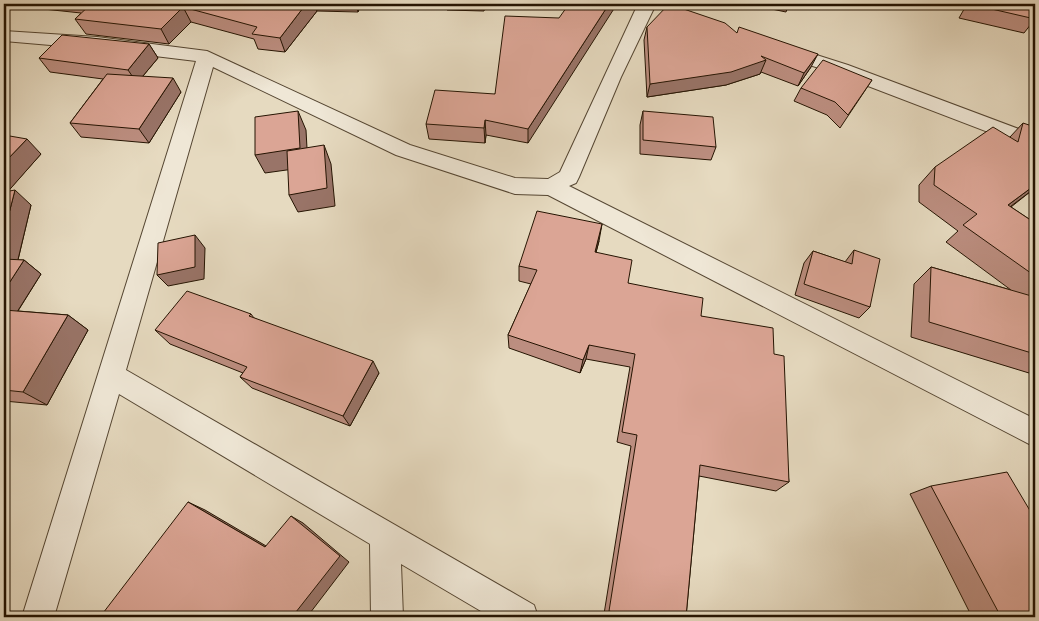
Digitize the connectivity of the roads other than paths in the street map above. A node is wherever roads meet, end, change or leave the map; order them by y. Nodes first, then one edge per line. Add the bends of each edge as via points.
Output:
1 (647, 4) edge
2 (666, 10) edge
3 (4, 36) edge
4 (767, 44) edge
5 (207, 57) junction
6 (1035, 143) edge
7 (551, 186) junction
8 (112, 376) junction
9 (1035, 433) edge
10 (385, 536) junction
11 (38, 617) edge
12 (387, 617) edge
13 (522, 617) edge

1 - 2 street
1 - 7 street via 568,177
3 - 5 street via 98,43
4 - 6 street
5 - 7 street via 403,150 515,186
5 - 8 street
7 - 9 street
8 - 10 street
8 - 11 street
10 - 12 street
10 - 13 street

